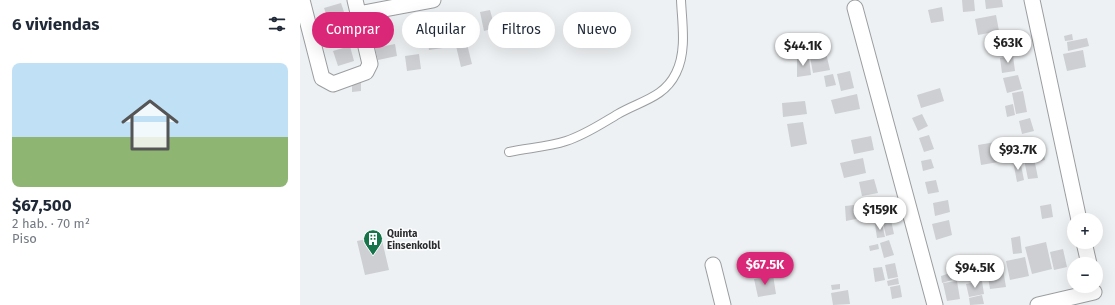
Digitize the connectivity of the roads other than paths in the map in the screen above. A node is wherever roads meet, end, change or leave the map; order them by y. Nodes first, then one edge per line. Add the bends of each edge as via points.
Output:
1 (302, 0) edge
2 (433, 0) edge
3 (681, 0) edge
4 (1032, 0) edge
5 (356, 7) edge
6 (856, 8) dead end
7 (509, 152) dead end
8 (1078, 213) edge
9 (713, 265) dead end
10 (1095, 294) edge
11 (723, 305) edge
12 (935, 305) edge
13 (1038, 305) edge

1 - 5 street via 322,78 333,84 369,69
2 - 5 street
3 - 7 lane via 683,44 680,63 672,80 660,93 566,142
4 - 8 street
6 - 12 street
9 - 11 street
10 - 13 street

